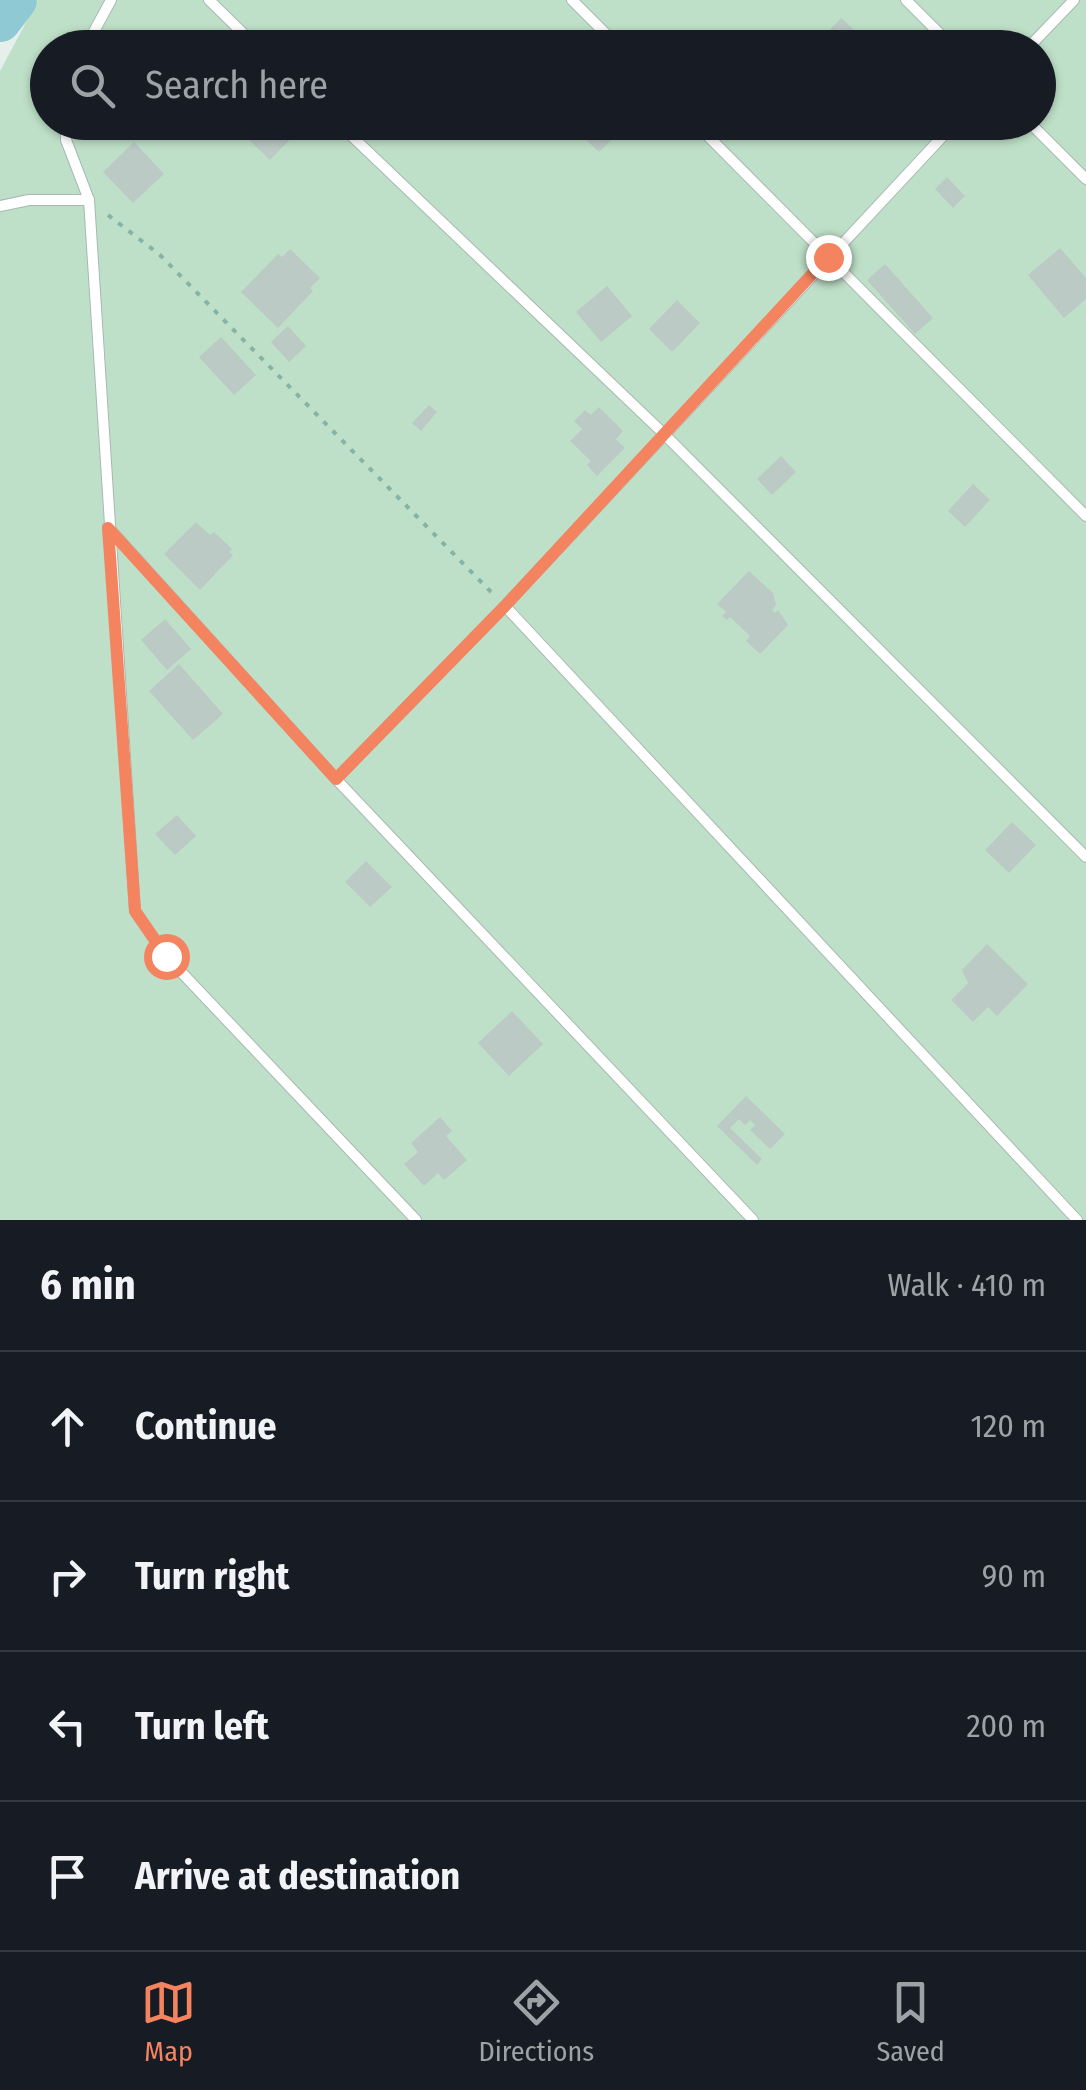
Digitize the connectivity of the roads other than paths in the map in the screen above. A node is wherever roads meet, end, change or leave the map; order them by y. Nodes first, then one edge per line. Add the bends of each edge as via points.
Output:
1 (111, 0) edge
2 (208, 0) edge
3 (572, 0) edge
4 (906, 0) edge
5 (1074, 0) edge
6 (95, 30) edge
7 (239, 30) edge
8 (602, 30) edge
9 (936, 30) edge
10 (1045, 30) edge
11 (66, 140) edge
12 (356, 140) edge
13 (712, 140) edge
14 (939, 140) edge
15 (1047, 140) edge
16 (1086, 179) edge
17 (89, 200) junction
18 (0, 206) edge
19 (828, 257) junction
20 (663, 433) junction
21 (1086, 516) edge
22 (108, 528) junction
23 (505, 606) junction
24 (336, 779) junction
25 (1086, 857) edge
26 (416, 1220) edge
27 (752, 1220) edge
28 (1077, 1220) edge

1 - 6 lane
2 - 7 lane
3 - 8 lane
4 - 9 lane
5 - 10 lane
11 - 17 lane
12 - 20 lane
13 - 19 lane
14 - 19 lane
15 - 16 lane
17 - 18 lane
17 - 22 lane
19 - 20 lane
19 - 21 lane
20 - 23 lane
20 - 25 lane
22 - 24 lane
22 - 26 lane via 135,911 166,956
23 - 24 lane
23 - 28 lane
24 - 27 lane

